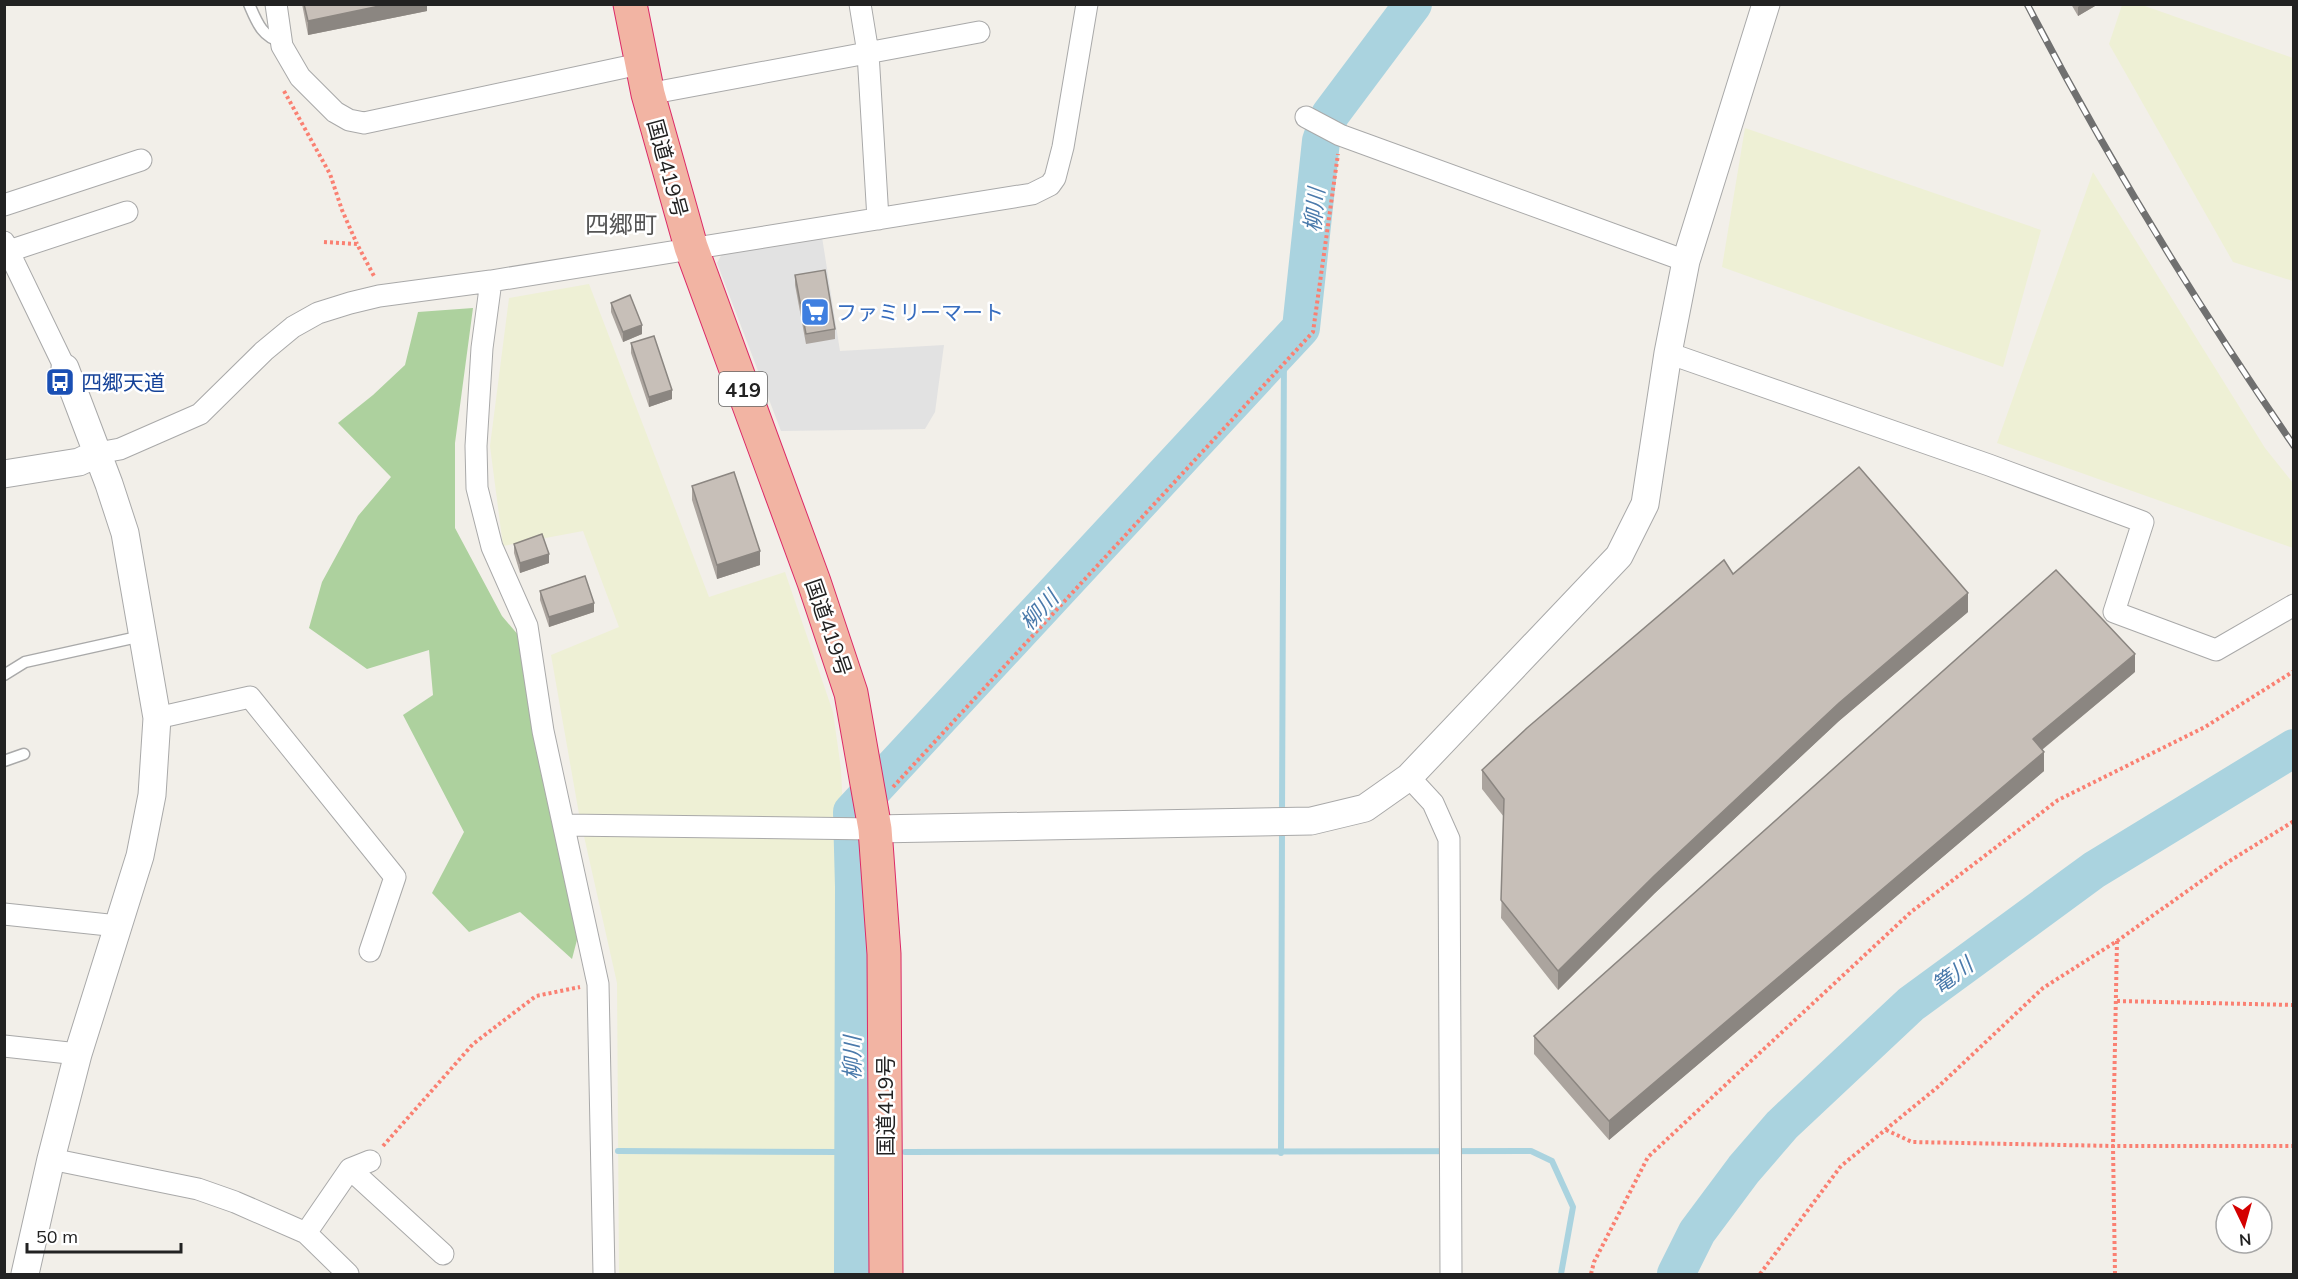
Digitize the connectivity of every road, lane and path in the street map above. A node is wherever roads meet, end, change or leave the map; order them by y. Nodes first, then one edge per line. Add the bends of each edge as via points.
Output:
1 (249, 4) edge
2 (276, 4) edge
3 (860, 4) edge
4 (1087, 4) edge
5 (1766, 4) edge
6 (632, 5) edge
7 (979, 32) dead end
8 (281, 41) junction
9 (868, 53) junction
10 (646, 78) junction
11 (281, 81) dead end
12 (1306, 117) dead end
13 (1339, 135) junction
14 (141, 160) dead end
15 (4, 205) edge
16 (127, 212) dead end
17 (878, 219) junction
18 (324, 242) dead end
19 (357, 244) junction
20 (7, 246) edge
21 (691, 247) junction
22 (1686, 261) junction
23 (491, 280) junction
24 (381, 296) junction
25 (1668, 353) junction
26 (65, 368) joint
27 (98, 453) junction
28 (4, 474) edge
29 (2294, 604) edge
30 (143, 636) junction
31 (2294, 671) edge
32 (4, 675) edge
33 (157, 718) junction
34 (24, 754) dead end
35 (4, 761) edge
36 (1409, 777) junction
37 (873, 819) junction
38 (2294, 821) edge
39 (564, 825) junction
40 (4, 914) edge
41 (118, 926) junction
42 (2117, 941) junction
43 (370, 951) dead end
44 (598, 984) junction
45 (2116, 1001) junction
46 (2294, 1005) edge
47 (4, 1046) edge
48 (78, 1054) junction
49 (1886, 1129) junction
50 (2113, 1146) junction
51 (2294, 1146) edge
52 (51, 1159) junction
53 (370, 1161) joint
54 (351, 1169) junction
55 (306, 1233) junction
56 (442, 1254) dead end
57 (25, 1275) edge
58 (348, 1275) edge
59 (604, 1275) edge
60 (886, 1275) edge
61 (1451, 1275) edge
62 (1591, 1275) edge
63 (1760, 1275) edge
64 (2115, 1275) edge

1 - 8 lane via 261,30
2 - 8 street
3 - 9 street
4 - 17 street via 1063,147 1050,185 1032,194
5 - 22 street
6 - 10 highway, 国道419号 / 419
7 - 9 street
8 - 10 street via 300,77 335,112 364,123
9 - 10 street
9 - 17 street
10 - 21 highway, 国道419号 / 419
11 - 19 path via 286,99 330,174
12 - 13 street
13 - 22 street
13 - 37 path via 1313,332
14 - 15 street
16 - 20 street
17 - 21 street
18 - 19 path
19 - 24 path via 378,282
20 - 26 street
21 - 23 street
21 - 37 highway, 国道419号 / 419 via 851,693
22 - 25 street
23 - 24 street
23 - 39 street via 482,348 477,488 492,548 527,626 543,731
24 - 27 street via 318,313 264,351 200,414 120,449
25 - 29 street via 2143,522 2114,612 2216,650
25 - 36 street via 1645,504 1619,556
26 - 27 street
27 - 28 street via 80,462
27 - 30 street via 125,533
30 - 32 lane via 25,662
30 - 33 street
31 - 62 path via 2205,727 2058,800 1911,912 1648,1157
33 - 41 street via 152,795 140,856
33 - 43 street via 250,698 394,877
34 - 35 lane
36 - 37 street via 1365,808 1311,821
36 - 61 street via 1433,803 1449,839
37 - 39 street via 839,830
37 - 60 highway, 国道419号 / 419 via 884,954
38 - 42 path via 2228,862
39 - 44 street
40 - 41 street
41 - 48 street
42 - 45 path
42 - 49 path via 2043,988 1939,1086
44 - 53 path via 536,996 472,1044
44 - 59 street
45 - 46 path
45 - 50 path
47 - 48 street
48 - 52 street
49 - 50 path via 1912,1143
49 - 63 path via 1841,1166
50 - 51 path
50 - 64 path
52 - 55 street via 198,1189
52 - 57 street
53 - 54 street
54 - 55 street
54 - 56 street
55 - 58 street

